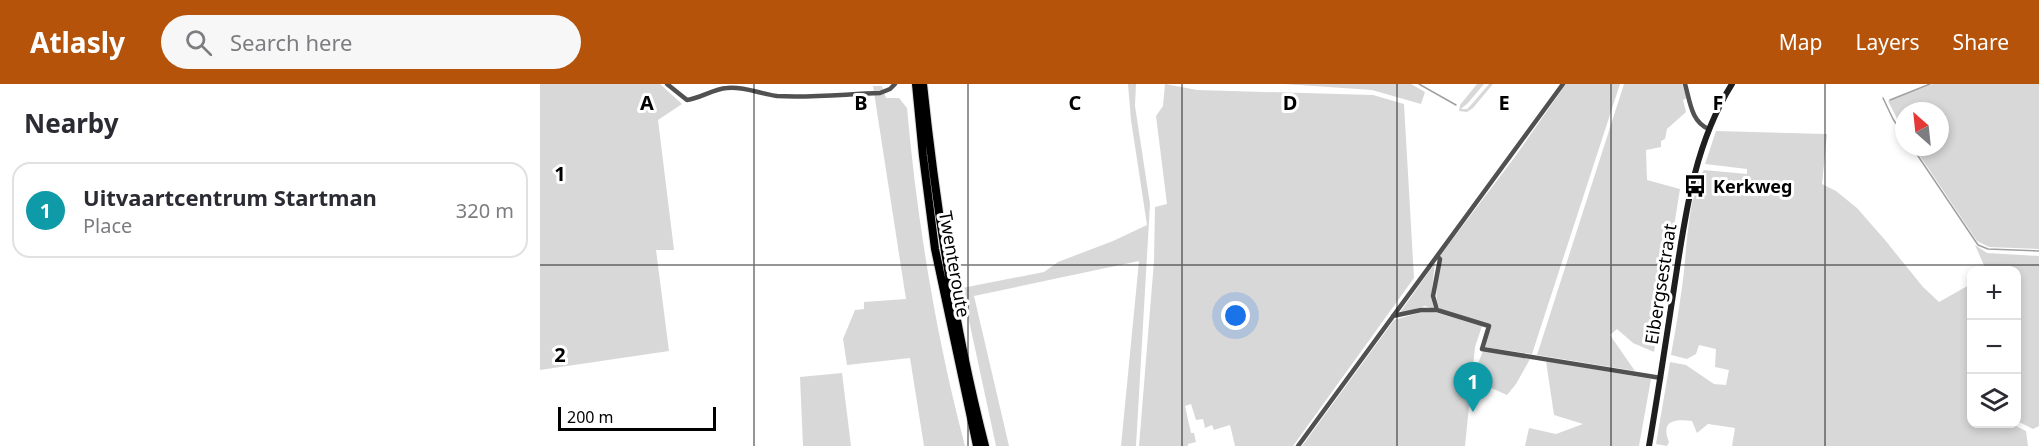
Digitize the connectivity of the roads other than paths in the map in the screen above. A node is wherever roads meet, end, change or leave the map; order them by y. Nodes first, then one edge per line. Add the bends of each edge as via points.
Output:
1 (667, 84) edge
2 (895, 84) edge
3 (916, 84) edge
4 (923, 84) edge
5 (1563, 84) edge
6 (1684, 84) edge
7 (1732, 84) edge
8 (1709, 129) junction
9 (1437, 256) junction
10 (1437, 310) junction
11 (1393, 316) junction
12 (1660, 378) junction
13 (977, 446) edge
14 (985, 446) edge
15 (1298, 446) edge
16 (1649, 446) edge

1 - 2 street via 687,100 729,87 798,96 879,93
3 - 13 highway, Twenteroute via 935,249
4 - 14 highway, Twenteroute via 943,247
5 - 9 street
6 - 8 street via 1694,117
7 - 8 main road, Eibergsestraat
8 - 12 main road, Eibergsestraat via 1696,165 1685,218
9 - 10 street via 1440,259 1433,296
9 - 11 street
10 - 11 street
10 - 12 street via 1490,326 1482,348
11 - 15 street
12 - 16 main road, Eibergsestraat

